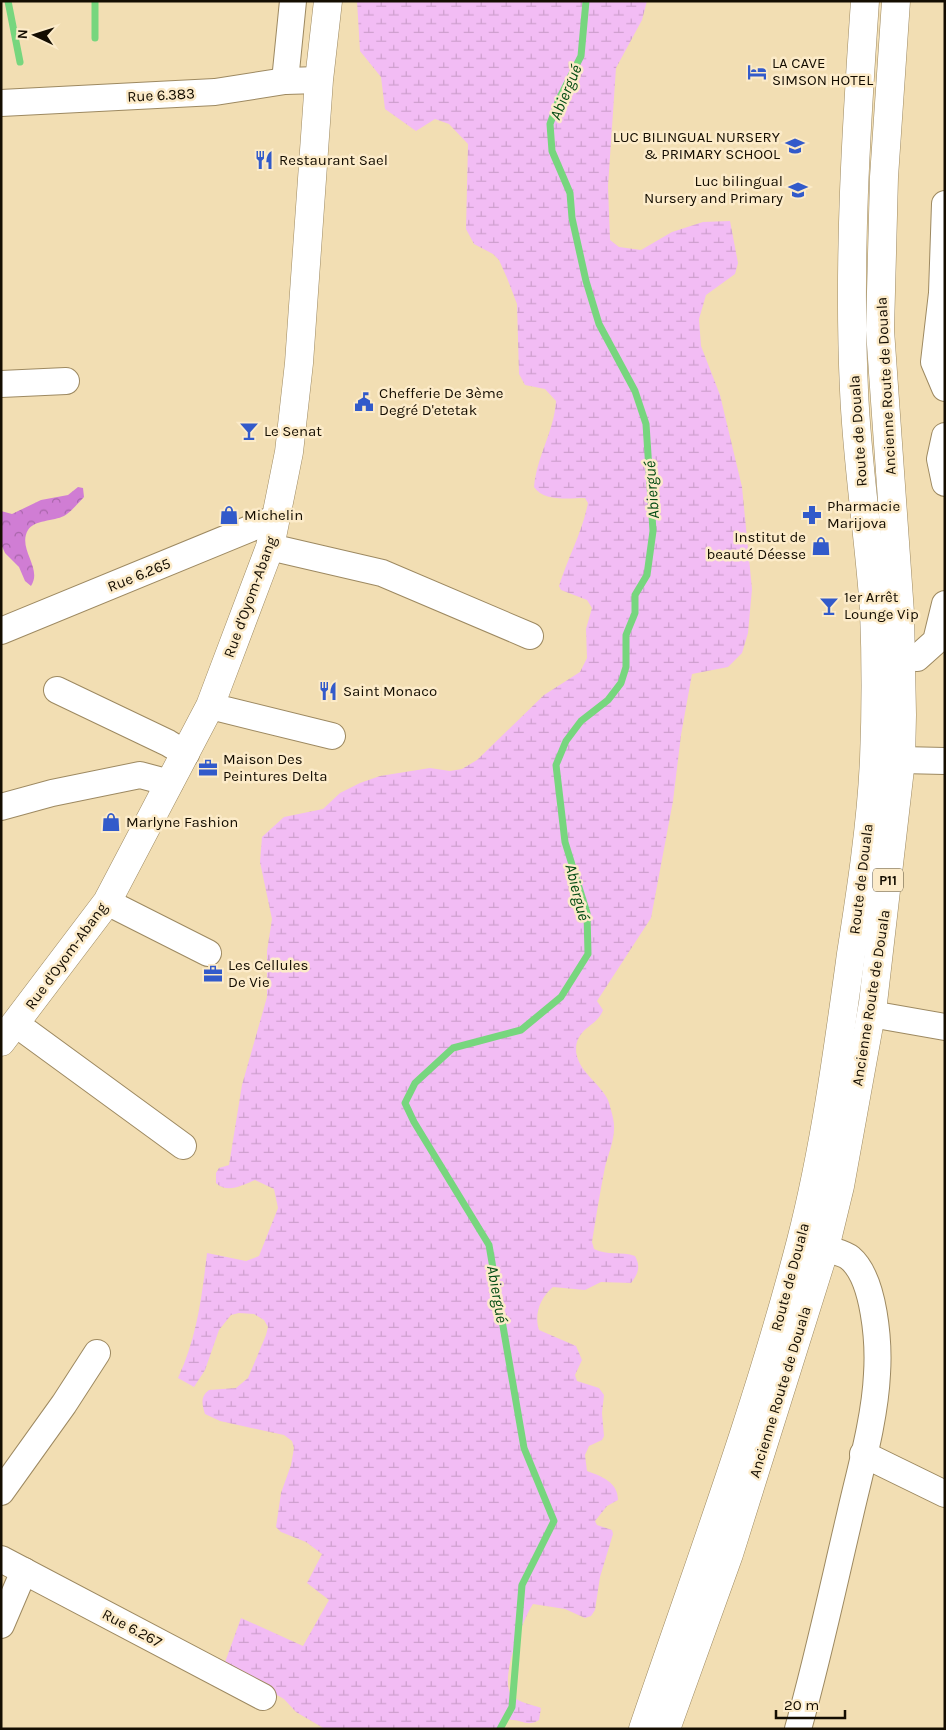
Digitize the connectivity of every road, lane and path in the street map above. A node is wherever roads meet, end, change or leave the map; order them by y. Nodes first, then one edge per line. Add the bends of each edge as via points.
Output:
1 (293, 1) edge
2 (328, 1) edge
3 (865, 1) edge
4 (896, 1) edge
5 (319, 80) junction
6 (285, 81) junction
7 (1, 103) edge
8 (945, 204) edge
9 (66, 381) dead end
10 (1, 384) edge
11 (945, 388) edge
12 (945, 436) edge
13 (945, 483) edge
14 (276, 518) junction
15 (270, 547) junction
16 (945, 604) edge
17 (1, 631) edge
18 (530, 636) dead end
19 (901, 657) junction
20 (57, 690) dead end
21 (210, 706) junction
22 (332, 736) dead end
23 (186, 754) junction
24 (901, 760) junction
25 (945, 761) edge
26 (170, 783) junction
27 (1, 807) edge
28 (107, 902) junction
29 (208, 953) dead end
30 (871, 1014) junction
31 (945, 1027) edge
32 (9, 1033) edge
33 (184, 1146) dead end
34 (827, 1183) junction
35 (825, 1248) junction
36 (97, 1353) dead end
37 (864, 1454) junction
38 (1, 1492) edge
39 (945, 1494) edge
40 (1, 1559) edge
41 (24, 1571) junction
42 (1, 1625) edge
43 (263, 1697) dead end
44 (643, 1729) edge
45 (666, 1729) edge
46 (798, 1729) edge

1 - 6 street
2 - 5 main road, Rue d'Oyom-Abang
3 - 34 main road, Route de Douala / P11 via 854,174 852,330 858,450 874,612 874,758
4 - 19 main road, Ancienne Route de Douala / P11 via 884,177 880,330
5 - 6 street, Rue 6.383
5 - 14 main road, Rue d'Oyom-Abang via 300,363 290,452
6 - 7 street, Rue 6.383 via 215,92
8 - 11 street via 942,293 934,362
9 - 10 street
12 - 13 street via 940,459
14 - 15 main road, Rue d'Oyom-Abang
14 - 17 street, Rue 6.265
15 - 18 street via 382,573
15 - 21 main road, Rue d'Oyom-Abang
16 - 19 street via 936,641 917,658
19 - 24 main road, Ancienne Route de Douala / P11
20 - 23 street
21 - 22 street
21 - 23 main road, Rue d'Oyom-Abang
23 - 26 main road, Rue d'Oyom-Abang
24 - 25 street
24 - 30 main road, Ancienne Route de Douala / P11
26 - 27 street via 140,775
26 - 28 main road, Rue d'Oyom-Abang
28 - 29 street
28 - 32 main road, Rue d'Oyom-Abang
30 - 31 street
30 - 34 main road, Ancienne Route de Douala / P11
32 - 33 street
34 - 35 main road, Ancienne Route de Douala / P11
34 - 44 main road, Route de Douala / P11 via 799,1247 749,1418
35 - 37 street via 850,1258 862,1275 877,1335 877,1375
35 - 45 main road, Ancienne Route de Douala / P11 via 729,1554
36 - 38 street
37 - 39 street
37 - 46 street
40 - 41 street, Rue 6.267
41 - 42 street
41 - 43 street, Rue 6.267

